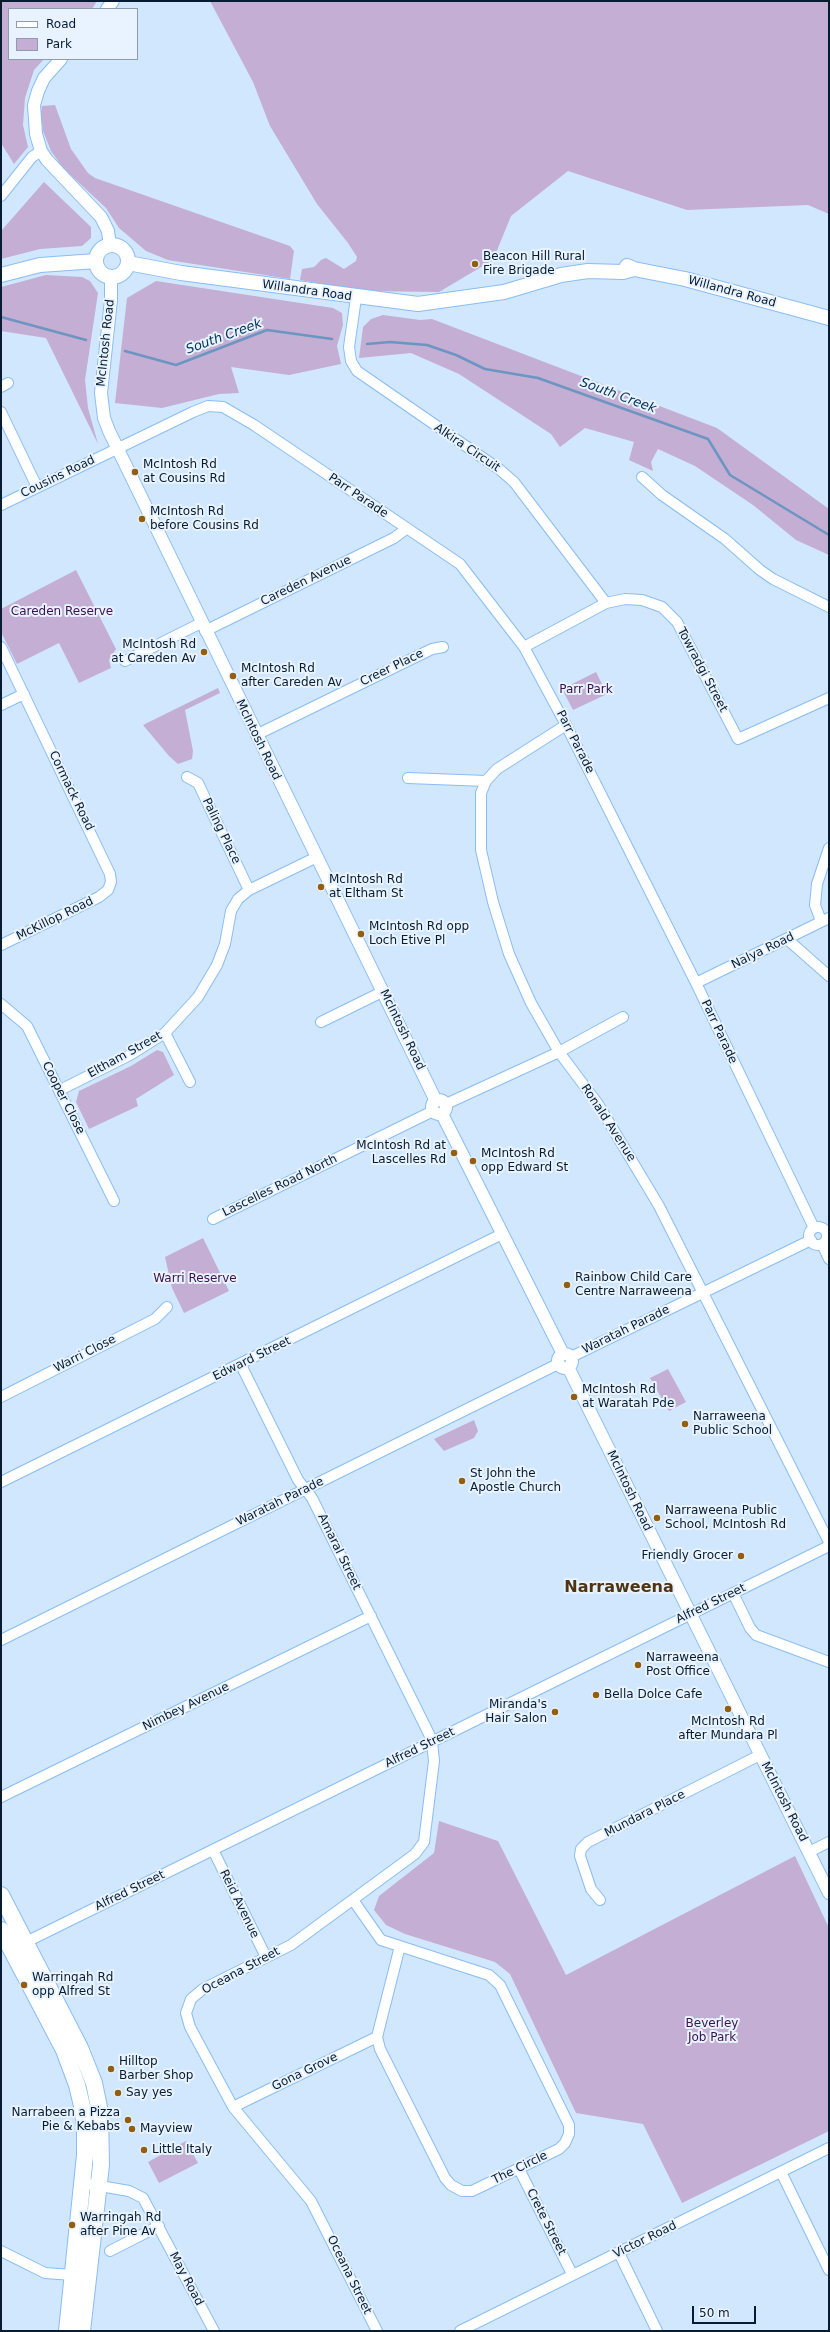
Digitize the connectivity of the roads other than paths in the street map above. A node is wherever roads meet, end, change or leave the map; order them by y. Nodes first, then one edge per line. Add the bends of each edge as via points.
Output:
1 (60, 60) edge
2 (41, 151) junction
3 (1, 196) edge
4 (110, 246) junction
5 (96, 262) junction
6 (128, 262) junction
7 (1, 275) edge
8 (111, 277) junction
9 (356, 298) junction
10 (829, 318) edge
11 (1, 412) edge
12 (116, 448) junction
13 (642, 477) dead end
14 (37, 487) junction
15 (1, 505) edge
16 (406, 529) junction
17 (606, 603) junction
18 (829, 607) edge
19 (203, 627) junction
20 (524, 646) junction
21 (1, 647) edge
22 (443, 647) dead end
23 (125, 661) dead end
24 (24, 694) junction
25 (829, 698) edge
26 (1, 705) edge
27 (566, 725) junction
28 (256, 735) junction
29 (187, 777) dead end
30 (408, 778) dead end
31 (486, 781) junction
32 (829, 848) edge
33 (317, 856) junction
34 (108, 890) joint
35 (249, 890) junction
36 (825, 919) edge
37 (787, 939) junction
38 (1, 945) edge
39 (829, 976) edge
40 (696, 983) junction
41 (384, 992) junction
42 (1, 1004) edge
43 (623, 1017) dead end
44 (321, 1022) dead end
45 (165, 1033) junction
46 (559, 1052) junction
47 (190, 1082) dead end
48 (60, 1090) junction
49 (439, 1107) junction
50 (114, 1201) dead end
51 (213, 1219) dead end
52 (814, 1228) junction
53 (827, 1231) edge
54 (502, 1234) junction
55 (810, 1240) junction
56 (822, 1244) junction
57 (829, 1259) edge
58 (704, 1292) junction
59 (167, 1307) dead end
60 (565, 1360) junction
61 (241, 1365) junction
62 (1, 1397) edge
63 (1, 1482) edge
64 (306, 1490) junction
65 (829, 1542) edge
66 (829, 1546) edge
67 (733, 1593) junction
68 (690, 1614) junction
69 (371, 1616) junction
70 (1, 1640) edge
71 (829, 1662) edge
72 (432, 1742) junction
73 (760, 1755) junction
74 (1, 1798) edge
75 (829, 1842) edge
76 (213, 1850) junction
77 (809, 1852) junction
78 (829, 1893) edge
79 (1, 1895) edge
80 (353, 1900) junction
81 (600, 1900) dead end
82 (1, 1930) edge
83 (19, 1946) junction
84 (400, 1946) junction
85 (266, 1958) junction
86 (376, 2037) junction
87 (233, 2107) junction
88 (829, 2148) edge
89 (519, 2169) junction
90 (780, 2172) junction
91 (83, 2183) junction
92 (99, 2185) junction
93 (159, 2226) junction
94 (1, 2251) edge
95 (110, 2251) dead end
96 (619, 2253) junction
97 (829, 2270) edge
98 (572, 2274) junction
99 (81, 2276) junction
100 (67, 2331) edge
101 (82, 2331) edge
102 (214, 2331) edge
103 (376, 2331) edge
104 (460, 2331) edge
105 (657, 2331) edge

1 - 2 street via 44,78 34,105 34,120
2 - 3 street via 32,157
2 - 4 street via 101,217 108,231
4 - 5 main road via 100,251
4 - 6 main road via 123,250
5 - 7 main road via 40,265
5 - 8 main road via 100,272
6 - 8 main road via 121,274
6 - 9 main road, Willandra Road via 181,273
8 - 12 street, McIntosh Road via 111,300 100,393 104,418
9 - 10 main road, Willandra Road via 418,304 448,302 487,294 532,274 562,266 622,263 634,269
9 - 17 street, Alkira Circuit via 349,347 351,362 357,371 500,469 514,482
11 - 14 street
12 - 14 street, Cousins Road
12 - 16 street, Parr Parade via 208,406 223,407 254,425
12 - 19 street, McIntosh Road
13 - 18 street via 662,495 724,539 760,570
14 - 15 street, Cousins Road
16 - 19 street, Careden Avenue via 394,538
16 - 20 street, Parr Parade via 460,564
17 - 20 street, Towradgi Street
17 - 25 street, Towradgi Street via 625,599 642,600 662,606 677,622 738,739
19 - 23 street, Careden Avenue
19 - 28 street, McIntosh Road
20 - 27 street, Parr Parade
21 - 24 street, Cormack Road
22 - 28 street, Creer Place via 432,649
24 - 26 street
24 - 34 street, Cormack Road via 110,874
27 - 31 street via 497,769
27 - 40 street, Parr Parade
28 - 33 street, McIntosh Road
29 - 35 street, Paling Place via 198,783
30 - 31 street
31 - 46 street, Ronald Avenue via 481,793 481,850 493,902 518,975
32 - 36 street via 817,884 815,905
33 - 35 street, Eltham Street
33 - 41 street, McIntosh Road
34 - 38 street, McKillop Road via 99,897
35 - 45 street, Eltham Street via 234,905 221,955 204,987
36 - 37 street, Nalya Road
37 - 39 street
37 - 40 street, Nalya Road
40 - 52 street, Parr Parade
41 - 44 street
41 - 49 street, McIntosh Road
42 - 48 street, Cooper Close via 27,1026
43 - 46 street, Lascelles Road North
45 - 47 street
45 - 48 street, Eltham Street via 130,1055
46 - 49 street, Lascelles Road North
46 - 58 street, Ronald Avenue via 598,1104 626,1150
48 - 50 street, Cooper Close
49 - 51 street, Lascelles Road North
49 - 54 street, McIntosh Road
52 - 53 street
52 - 55 street via 810,1232
53 - 56 street
54 - 60 street, McIntosh Road
54 - 61 street, Edward Street
55 - 56 street via 815,1244
55 - 58 street, Waratah Parade
56 - 57 street
58 - 60 street, Waratah Parade
58 - 65 street, Ronald Avenue
59 - 62 street, Warri Close via 155,1319
60 - 64 street, Waratah Parade
60 - 68 street, McIntosh Road
61 - 63 street, Edward Street
61 - 64 street, Amaral Street via 298,1480
64 - 69 street, Amaral Street
64 - 70 street, Waratah Parade
66 - 67 street, Alfred Street
67 - 68 street, Alfred Street
67 - 71 street via 756,1636
68 - 72 street, Alfred Street
68 - 73 street, McIntosh Road
69 - 72 street, Amaral Street
69 - 74 street, Nimbey Avenue
72 - 76 street, Alfred Street
72 - 80 street, Oceana Street via 434,1761 423,1846
73 - 77 street, McIntosh Road
73 - 81 street, Mundara Place via 588,1842 581,1849 580,1856 591,1890
75 - 77 street
76 - 83 street, Alfred Street
76 - 85 street, Reid Avenue
77 - 78 street, McIntosh Road
79 - 83 highway
80 - 84 street, The Circle via 381,1940
80 - 85 street, Oceana Street via 291,1945
82 - 83 highway
83 - 91 highway via 77,2085 85,2128
83 - 92 highway via 80,2048 94,2083 101,2128
84 - 86 street
84 - 89 street, The Circle via 489,1975 500,1985 570,2125 565,2143 559,2149
85 - 87 street, Oceana Street via 202,1989 191,1999 186,2013 190,2027
86 - 87 street, Gona Grove
86 - 89 street, The Circle via 445,2178 451,2185 462,2191 472,2191
87 - 103 street, Oceana Street via 311,2201
88 - 90 street, Victor Road
89 - 98 street, Crete Street
90 - 96 street, Victor Road
90 - 97 street
91 - 92 street, May Road
91 - 99 highway
92 - 93 street, May Road via 136,2193 143,2198
92 - 99 highway
93 - 95 street
93 - 102 street, May Road
94 - 99 street via 45,2273
96 - 98 street, Victor Road
96 - 105 street
98 - 104 street, Victor Road
99 - 100 highway
99 - 101 highway

